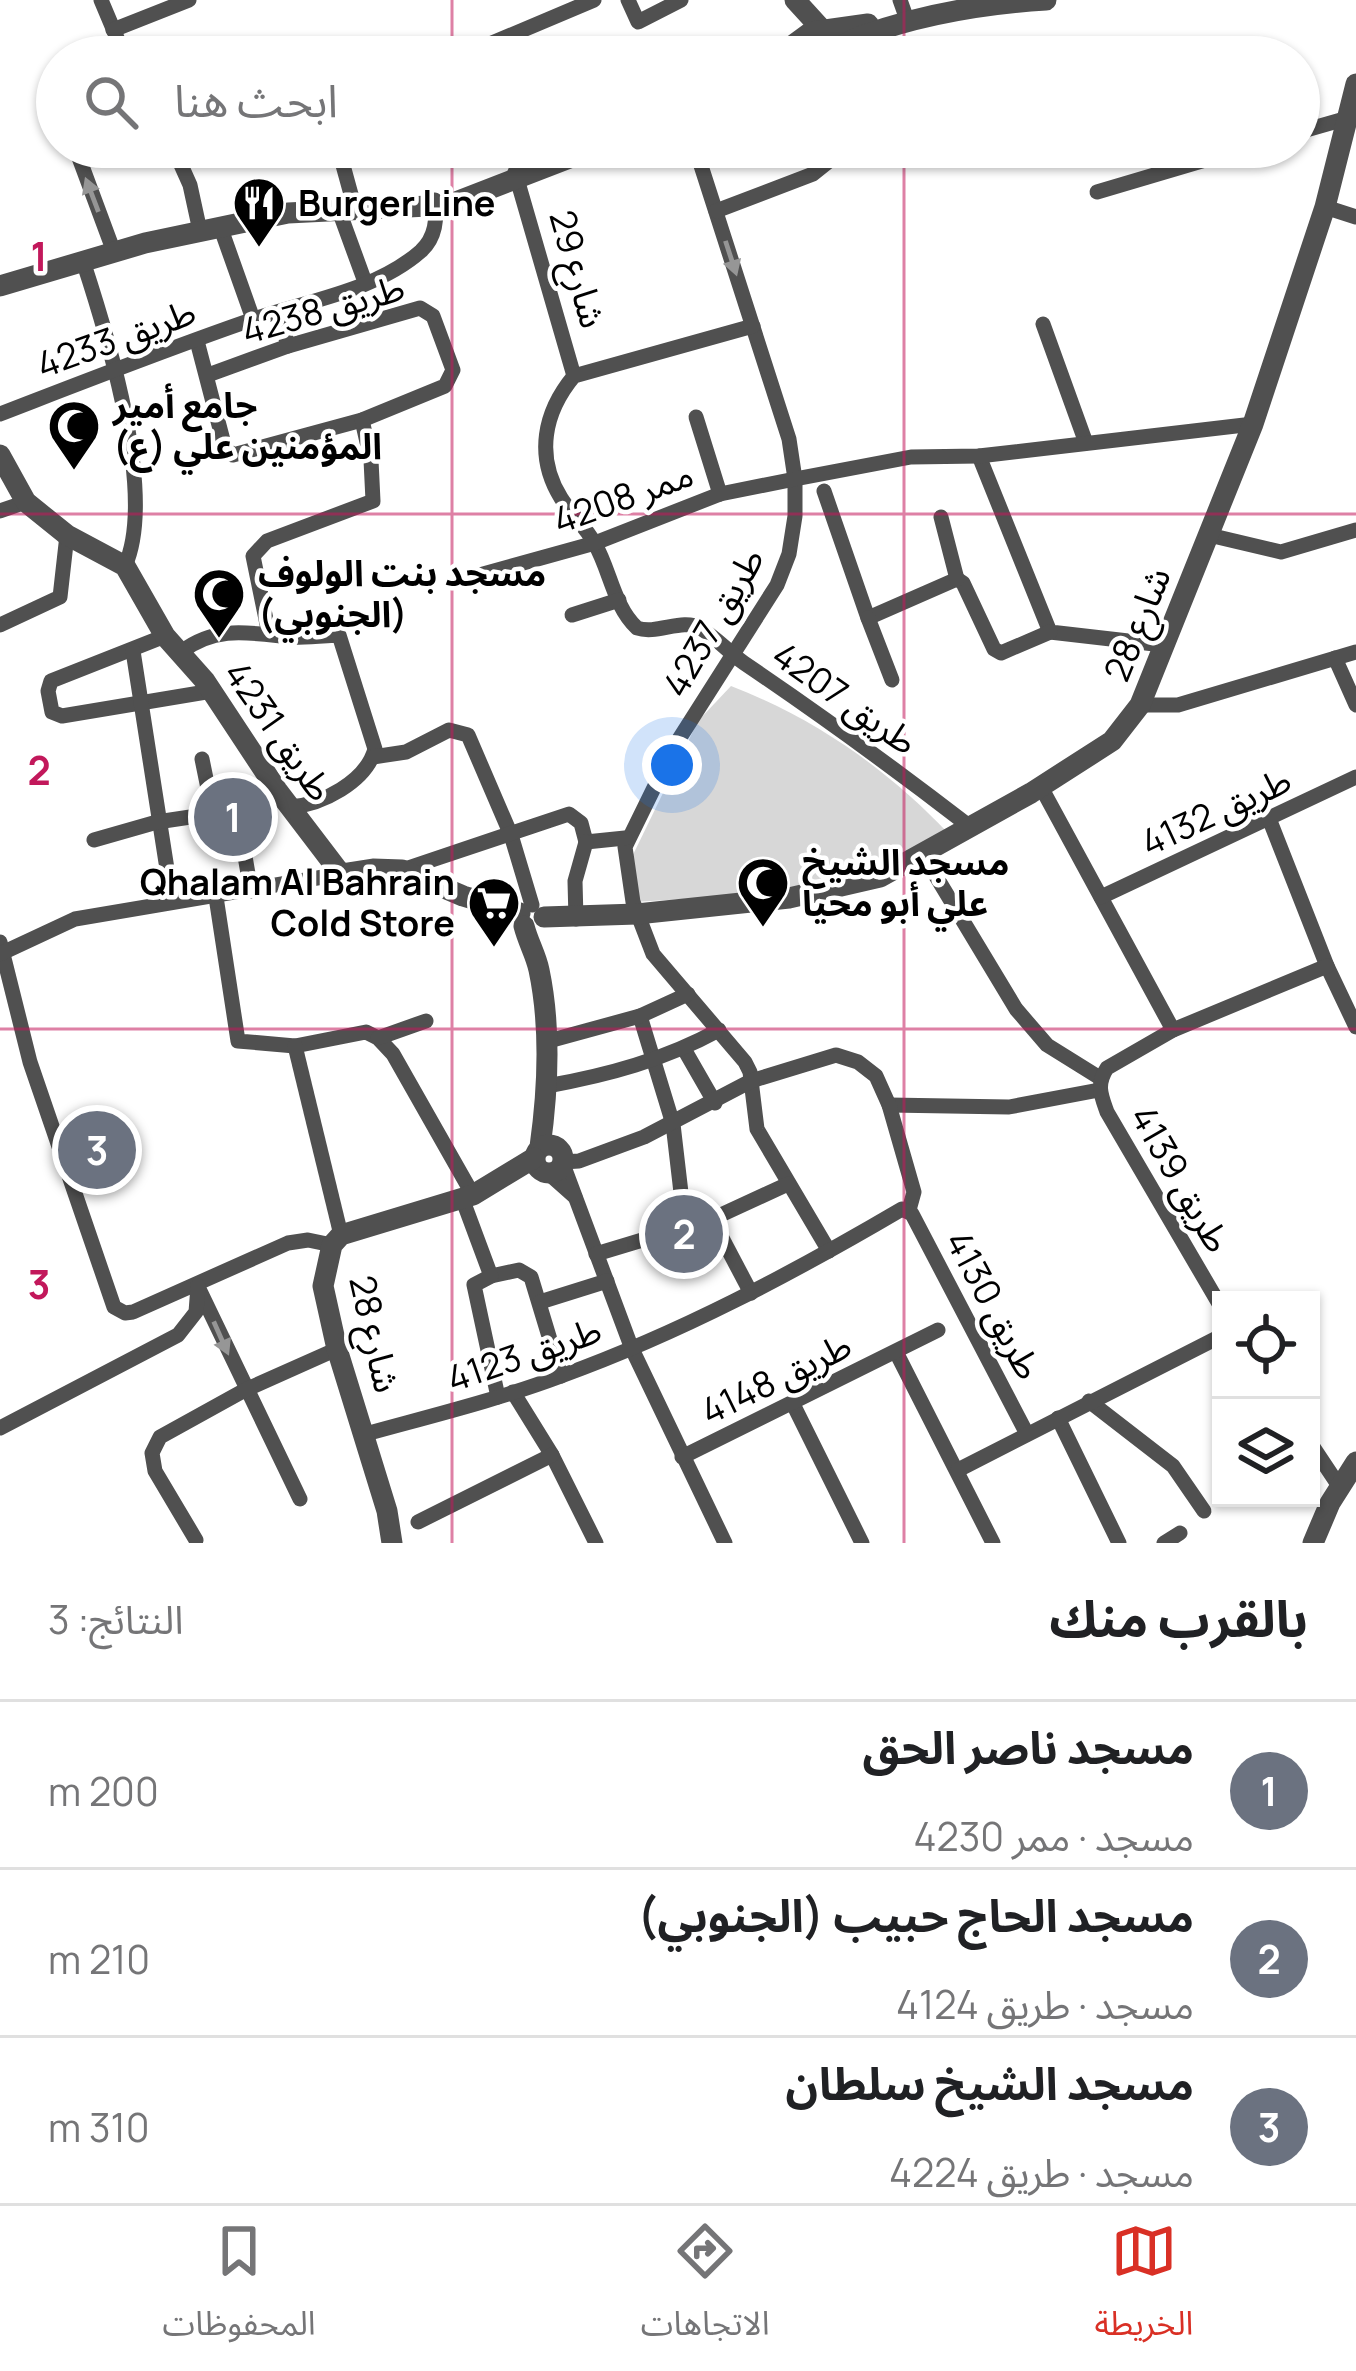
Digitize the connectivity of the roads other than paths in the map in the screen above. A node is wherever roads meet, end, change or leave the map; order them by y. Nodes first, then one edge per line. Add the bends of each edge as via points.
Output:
1 (100, 0) edge
2 (189, 0) edge
3 (594, 0) edge
4 (628, 0) edge
5 (681, 0) edge
6 (968, 0) edge
7 (1046, 0) edge
8 (561, 6) edge
9 (903, 7) edge
10 (824, 29) junction
11 (113, 30) junction
12 (116, 36) edge
13 (510, 36) edge
14 (809, 36) edge
15 (821, 36) edge
16 (861, 36) edge
17 (1356, 84) edge
18 (1355, 94) edge
19 (1348, 118) junction
20 (1320, 126) edge
21 (83, 168) edge
22 (182, 168) edge
23 (341, 168) edge
24 (533, 168) edge
25 (541, 168) edge
26 (702, 168) edge
27 (820, 168) edge
28 (1179, 168) edge
29 (516, 177) junction
30 (1097, 192) dead end
31 (435, 202) junction
32 (345, 203) junction
33 (1324, 207) junction
34 (716, 212) junction
35 (1356, 217) edge
36 (206, 226) junction
37 (112, 248) junction
38 (83, 261) junction
39 (0, 276) edge
40 (365, 282) junction
41 (0, 286) edge
42 (279, 312) junction
43 (253, 319) junction
44 (1043, 324) dead end
45 (753, 326) junction
46 (197, 341) junction
47 (287, 346) junction
48 (117, 370) junction
49 (208, 375) junction
50 (574, 376) junction
51 (0, 414) edge
52 (696, 417) dead end
53 (362, 420) junction
54 (1253, 424) junction
55 (1086, 443) junction
56 (0, 454) edge
57 (979, 456) junction
58 (795, 478) junction
59 (824, 490) dead end
60 (721, 494) junction
61 (26, 502) junction
62 (0, 511) edge
63 (940, 517) dead end
64 (1356, 530) edge
65 (67, 535) junction
66 (1209, 535) junction
67 (595, 543) junction
68 (125, 566) junction
69 (476, 576) dead end
70 (957, 579) junction
71 (619, 600) junction
72 (572, 615) dead end
73 (868, 618) junction
74 (0, 625) edge
75 (1050, 632) junction
76 (269, 634) junction
77 (173, 644) junction
78 (1163, 645) junction
79 (134, 651) junction
80 (1356, 652) edge
81 (731, 655) junction
82 (1335, 658) junction
83 (892, 680) dead end
84 (212, 691) junction
85 (142, 703) junction
86 (1140, 705) junction
87 (1356, 705) edge
88 (373, 757) junction
89 (202, 758) dead end
90 (1356, 778) edge
91 (1041, 787) junction
92 (283, 799) junction
93 (237, 810) junction
94 (213, 814) junction
95 (1270, 821) junction
96 (157, 822) junction
97 (969, 826) junction
98 (511, 835) junction
99 (626, 838) junction
100 (94, 840) dead end
101 (586, 842) junction
102 (922, 853) junction
103 (401, 870) junction
104 (341, 874) junction
105 (251, 891) junction
106 (216, 897) junction
107 (1101, 897) junction
108 (172, 901) junction
109 (638, 914) junction
110 (532, 917) junction
111 (576, 919) junction
112 (1, 950) edge
113 (1327, 966) junction
114 (688, 994) junction
115 (640, 1016) junction
116 (426, 1021) dead end
117 (1356, 1027) edge
118 (719, 1030) junction
119 (1173, 1030) junction
120 (372, 1035) junction
121 (545, 1042) junction
122 (295, 1046) junction
123 (684, 1049) junction
124 (654, 1060) junction
125 (751, 1081) junction
126 (1100, 1084) junction
127 (548, 1095) junction
128 (715, 1103) junction
129 (889, 1105) junction
130 (673, 1124) junction
131 (555, 1159) junction
132 (788, 1184) junction
133 (467, 1197) junction
134 (905, 1209) junction
135 (712, 1219) junction
136 (685, 1227) junction
137 (337, 1240) junction
138 (829, 1252) junction
139 (596, 1254) junction
140 (491, 1276) junction
141 (607, 1281) junction
142 (198, 1286) junction
143 (1212, 1292) edge
144 (751, 1293) junction
145 (539, 1302) junction
146 (938, 1330) dead end
147 (1212, 1340) edge
148 (632, 1348) junction
149 (337, 1349) junction
150 (896, 1352) junction
151 (561, 1376) junction
152 (245, 1390) junction
153 (506, 1395) junction
154 (1089, 1401) junction
155 (793, 1404) junction
156 (1058, 1418) junction
157 (0, 1428) edge
158 (366, 1434) junction
159 (1028, 1434) junction
160 (552, 1455) junction
161 (682, 1456) junction
162 (1320, 1458) edge
163 (1356, 1462) edge
164 (958, 1470) junction
165 (1339, 1486) junction
166 (300, 1498) dead end
167 (1204, 1511) dead end
168 (418, 1522) dead end
169 (1180, 1533) dead end
170 (196, 1540) edge
171 (392, 1543) edge
172 (596, 1543) edge
173 (725, 1543) edge
174 (862, 1543) edge
175 (992, 1543) edge
176 (1119, 1543) edge
177 (1164, 1543) edge
178 (1313, 1543) edge

1 - 11 street
2 - 11 street
3 - 8 street
4 - 5 street via 638,22
6 - 9 street
7 - 16 street via 923,17
8 - 13 street
9 - 10 street via 858,27
10 - 14 street via 795,0
10 - 15 street
11 - 12 street
17 - 18 street, شارع 28
18 - 19 street, شارع 28
19 - 20 street
19 - 33 street, شارع 28
37 -> 21 street
22 - 36 street
23 - 32 street
24 - 29 street, شارع 29
25 - 29 street, شارع 29
26 - 34 street, طريق 4237
27 - 34 street
28 - 30 street
29 - 31 street, شارع 29
29 - 50 street, شارع 29
31 - 32 street, شارع 29
31 - 40 street, طريق 4233 via 434,232 423,249
32 - 36 street, شارع 29
32 - 40 street
33 - 35 street
33 - 54 street, شارع 28
34 -> 45 street, طريق 4237
36 - 37 street, شارع 29
36 - 43 street, طريق 4233
37 - 38 street, شارع 29
37 - 39 street, شارع 29
38 - 41 street, شارع 29
38 - 48 street
40 - 42 street, طريق 4233
42 - 43 street, طريق 4233
42 - 47 street
43 - 46 street, طريق 4233
44 - 55 street
45 - 50 street
45 - 58 street, طريق 4237
46 - 48 street, طريق 4233
46 - 49 street, طريق 4238
47 - 49 street, طريق 4238
47 - 53 street, طريق 4238 via 428,310 450,380
48 - 51 street, طريق 4233
48 - 68 street via 136,528
49 - 53 street, طريق 4238 via 233,455
50 - 67 street via 550,412 546,452 559,496
52 - 60 street, ممر 4208
53 - 76 street via 373,501 267,541 253,556
54 - 55 street, ممر 4208
54 - 66 street, شارع 28
55 - 57 street, ممر 4208
56 - 61 street
57 - 58 street, ممر 4208 via 911,457
57 - 75 street
58 - 60 street, ممر 4208
58 - 81 street, طريق 4237 via 789,554
59 - 73 street
60 - 67 street, ممر 4208
61 - 62 street
61 - 65 street
63 - 70 street
64 - 66 street via 1281,552
65 - 68 street
65 - 74 street via 60,597
66 - 78 street, شارع 28
67 - 69 street, ممر 4208
67 - 71 street
68 - 77 street, طريق 4231
70 - 73 street
70 - 75 street via 1001,653
71 - 72 street
71 - 81 street, طريق 4207 via 637,628 694,626
73 - 83 street
75 - 78 street
76 - 77 street via 232,630
76 - 88 street via 339,635
77 - 79 street
77 - 84 street, طريق 4231
78 - 86 street, شارع 28
79 - 85 street
79 - 85 street via 51,680 48,691 56,716
80 - 82 street
81 - 97 street, طريق 4207
81 - 99 street, طريق 4237
82 - 86 street via 1178,705
82 - 87 street
84 - 85 street
84 - 92 street, طريق 4231
85 - 96 street
86 - 91 street, شارع 28 via 1112,741
88 - 92 street via 310,806
88 - 98 street via 406,752 448,730 469,735
89 - 94 street
90 - 95 street, طريق 4132
91 - 97 street, شارع 28
91 - 107 street
92 - 93 street
92 - 104 street, طريق 4231
93 - 94 street
93 - 105 street
94 - 96 street
95 - 107 street, طريق 4132
95 - 113 street
96 - 100 street
96 - 108 street
97 - 102 street, شارع 28
98 - 101 street via 569,814
98 - 103 street
98 - 110 street
99 - 101 street
99 - 109 street
101 - 111 street
102 - 109 street, شارع 28 via 880,877 815,894
102 - 126 street, طريق 4139 via 1016,1009 1047,1045
103 - 104 street
103 - 110 street, شارع 28
104 - 105 street
105 - 106 street
106 - 108 street
106 - 122 street via 235,1038
107 - 119 street
108 - 112 street via 75,919
109 - 111 street, شارع 28
109 - 114 street via 653,954
110 - 111 street, شارع 28
110 - 121 street
112 - 142 street via 30,1062 114,1307 133,1312
113 - 117 street
113 - 119 street
114 - 115 street
114 - 118 street
115 - 121 street
115 - 124 street
116 - 120 street
118 - 123 street
118 - 125 street
119 - 126 street, طريق 4139 via 1107,1068
120 - 122 street
120 - 133 street via 393,1054
121 - 127 street
122 - 137 street
123 - 124 street
123 - 128 street
124 - 127 street
124 - 130 street
125 - 128 street
125 - 129 street via 836,1055 876,1076
125 - 132 street via 757,1129
126 - 129 street via 1009,1107
126 - 143 street, طريق 4139 via 1107,1112
127 - 131 street
128 - 130 street
129 - 134 street via 914,1192
130 - 131 street
130 - 136 street
131 - 133 street, شارع 28 via 508,1170
131 - 139 street, طريق 4123
132 - 135 street
132 - 138 street
133 - 137 street, شارع 28
133 - 140 street
134 - 138 street, طريق 4123
134 - 159 street, طريق 4130
135 - 136 street
135 - 144 street
136 - 139 street
137 - 142 street via 288,1243
137 - 149 street, شارع 28 via 322,1286
138 - 144 street, طريق 4123
139 - 141 street, طريق 4123
140 - 145 street via 526,1270
140 - 153 street via 474,1285
141 - 145 street
141 - 148 street, طريق 4123
142 -> 152 street
142 - 157 street via 196,1312 178,1335
144 - 148 street, طريق 4123
145 - 151 street
146 - 150 street, طريق 4148
147 - 154 street
148 - 151 street, طريق 4123
148 - 161 street, طريق 4123
149 - 152 street
149 - 158 street, شارع 28
150 - 155 street, طريق 4148
150 - 164 street, طريق 4148
151 - 153 street, طريق 4123
152 - 166 street
152 - 170 street via 154,1444 154,1471
153 - 158 street, طريق 4123
153 - 160 street
154 - 156 street
154 - 167 street via 1173,1466
155 - 161 street, طريق 4148
155 - 174 street
156 - 159 street
156 - 176 street
158 - 171 street, شارع 28
159 - 164 street
160 - 168 street
160 - 172 street
161 - 173 street, طريق 4123
162 - 165 street
163 - 165 street
164 - 175 street, طريق 4148
165 - 178 street
169 - 177 street

